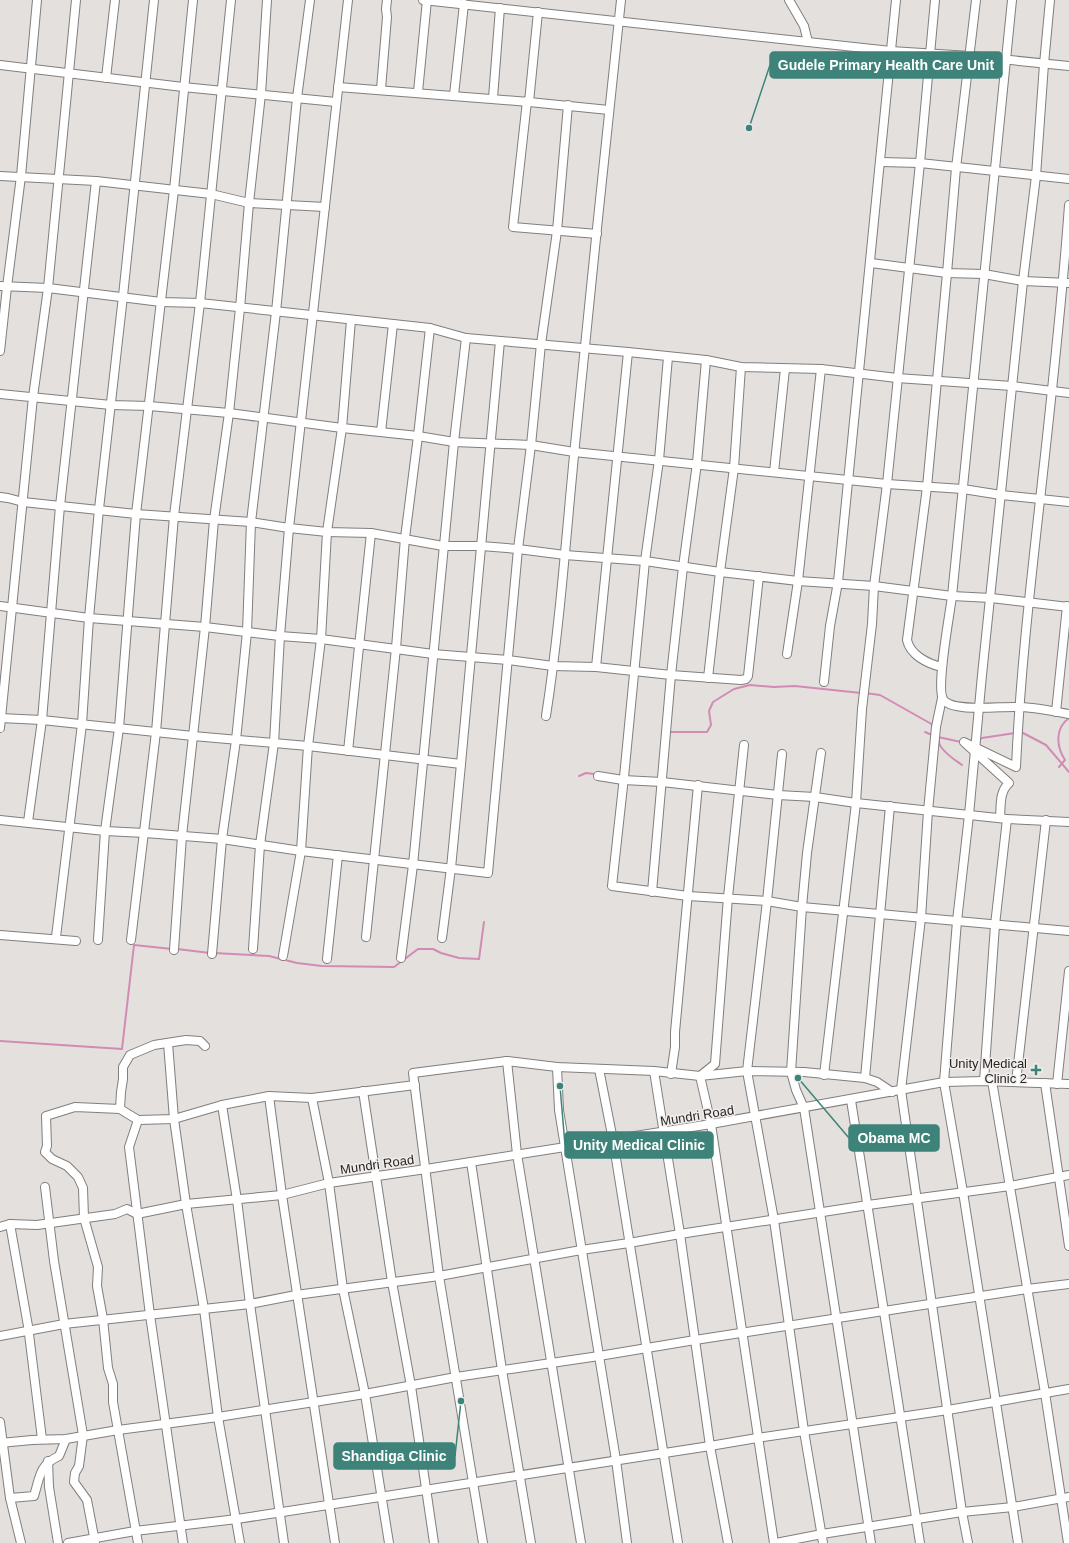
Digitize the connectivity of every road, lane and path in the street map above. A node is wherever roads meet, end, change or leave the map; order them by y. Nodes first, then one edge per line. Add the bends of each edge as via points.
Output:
1 (37, 0) edge
2 (76, 0) edge
3 (115, 0) edge
4 (154, 0) edge
5 (193, 0) edge
6 (231, 0) edge
7 (267, 0) edge
8 (310, 0) edge
9 (348, 0) edge
10 (387, 0) edge
11 (423, 0) edge
12 (427, 0) edge
13 (621, 0) edge
14 (789, 0) edge
15 (896, 0) edge
16 (935, 0) edge
17 (976, 0) edge
18 (1012, 0) edge
19 (1050, 0) edge
20 (464, 4) junction
21 (500, 8) junction
22 (538, 12) junction
23 (619, 21) junction
24 (808, 42) junction
25 (891, 51) junction
26 (929, 52) junction
27 (970, 56) junction
28 (1006, 59) junction
29 (1044, 64) junction
30 (0, 65) edge
31 (1069, 66) edge
32 (31, 68) junction
33 (68, 74) junction
34 (106, 78) junction
35 (146, 82) junction
36 (183, 87) junction
37 (338, 87) junction
38 (381, 89) junction
39 (222, 90) junction
40 (418, 92) junction
41 (261, 94) junction
42 (454, 95) junction
43 (297, 98) junction
44 (493, 98) junction
45 (336, 102) junction
46 (528, 102) junction
47 (568, 105) junction
48 (609, 110) junction
49 (881, 162) junction
50 (920, 163) junction
51 (956, 168) junction
52 (995, 170) junction
53 (0, 176) edge
54 (21, 176) junction
55 (1036, 176) junction
56 (58, 179) junction
57 (1069, 179) edge
58 (96, 181) junction
59 (135, 187) junction
60 (174, 190) junction
61 (210, 194) junction
62 (248, 203) junction
63 (1069, 205) edge
64 (286, 206) junction
65 (325, 207) junction
66 (557, 231) junction
67 (596, 234) junction
68 (871, 262) junction
69 (909, 268) junction
70 (948, 273) junction
71 (984, 274) junction
72 (1024, 281) junction
73 (1066, 283) edge
74 (3, 286) edge
75 (48, 288) junction
76 (85, 292) junction
77 (123, 296) junction
78 (161, 302) junction
79 (200, 303) junction
80 (240, 308) junction
81 (276, 312) junction
82 (313, 316) junction
83 (351, 320) junction
84 (393, 324) junction
85 (430, 328) junction
86 (466, 338) junction
87 (500, 341) junction
88 (541, 344) junction
89 (584, 348) junction
90 (0, 351) edge
91 (628, 352) junction
92 (668, 357) junction
93 (706, 360) junction
94 (741, 367) junction
95 (785, 369) junction
96 (821, 369) junction
97 (858, 373) junction
98 (897, 378) junction
99 (937, 380) junction
100 (974, 383) junction
101 (1012, 386) junction
102 (1050, 392) junction
103 (1069, 393) edge
104 (0, 394) edge
105 (33, 397) junction
106 (72, 401) junction
107 (111, 405) junction
108 (149, 406) junction
109 (188, 410) junction
110 (229, 413) junction
111 (264, 418) junction
112 (302, 423) junction
113 (342, 428) junction
114 (381, 432) junction
115 (418, 436) junction
116 (454, 442) junction
117 (491, 444) junction
118 (532, 445) junction
119 (574, 452) junction
120 (618, 455) junction
121 (659, 460) junction
122 (697, 463) junction
123 (734, 468) junction
124 (774, 472) junction
125 (808, 476) junction
126 (848, 480) junction
127 (887, 484) junction
128 (927, 487) junction
129 (963, 489) junction
130 (1001, 495) junction
131 (0, 497) edge
132 (1040, 499) junction
133 (23, 502) junction
134 (1069, 502) edge
135 (60, 506) junction
136 (99, 509) junction
137 (136, 514) junction
138 (174, 516) junction
139 (214, 520) junction
140 (251, 522) junction
141 (289, 528) junction
142 (327, 532) junction
143 (372, 534) junction
144 (404, 538) junction
145 (443, 546) junction
146 (481, 546) junction
147 (518, 549) junction
148 (566, 555) junction
149 (607, 558) junction
150 (645, 561) junction
151 (683, 567) junction
152 (720, 572) junction
153 (759, 576) junction
154 (798, 580) junction
155 (838, 582) junction
156 (874, 586) junction
157 (914, 592) junction
158 (952, 596) junction
159 (991, 598) junction
160 (1028, 602) junction
161 (0, 606) edge
162 (1068, 606) edge
163 (11, 607) junction
164 (50, 614) junction
165 (88, 618) junction
166 (126, 620) junction
167 (165, 624) junction
168 (205, 627) junction
169 (247, 632) junction
170 (280, 636) junction
171 (320, 639) junction
172 (360, 644) junction
173 (396, 648) junction
174 (433, 654) junction
175 (787, 654) dead end
176 (471, 657) junction
177 (508, 660) junction
178 (554, 666) junction
179 (596, 667) junction
180 (942, 667) junction
181 (634, 671) junction
182 (671, 675) junction
183 (708, 678) junction
184 (824, 682) dead end
185 (942, 698) junction
186 (1018, 707) junction
187 (979, 708) junction
188 (1056, 712) junction
189 (1069, 714) edge
190 (546, 716) dead end
191 (1, 718) edge
192 (42, 720) junction
193 (82, 724) junction
194 (0, 728) edge
195 (119, 728) junction
196 (156, 732) junction
197 (193, 736) junction
198 (236, 740) junction
199 (274, 743) junction
200 (744, 745) dead end
201 (308, 746) junction
202 (348, 751) junction
203 (821, 753) dead end
204 (782, 754) dead end
205 (386, 755) junction
206 (422, 760) junction
207 (461, 764) junction
208 (598, 776) dead end
209 (623, 780) junction
210 (662, 782) junction
211 (698, 786) junction
212 (739, 790) junction
213 (778, 794) junction
214 (815, 797) junction
215 (856, 803) junction
216 (890, 806) junction
217 (928, 811) junction
218 (969, 815) junction
219 (1004, 819) junction
220 (0, 820) edge
221 (1046, 820) junction
222 (28, 822) junction
223 (1069, 822) edge
224 (68, 827) junction
225 (105, 831) junction
226 (145, 833) junction
227 (182, 836) junction
228 (222, 839) junction
229 (260, 845) junction
230 (301, 851) junction
231 (338, 855) junction
232 (373, 859) junction
233 (413, 865) junction
234 (451, 868) junction
235 (652, 892) junction
236 (688, 896) junction
237 (728, 897) junction
238 (767, 901) junction
239 (802, 906) junction
240 (844, 910) junction
241 (880, 914) junction
242 (921, 918) junction
243 (958, 921) junction
244 (995, 925) junction
245 (1034, 928) junction
246 (1069, 931) edge
247 (0, 935) edge
248 (56, 937) dead end
249 (366, 937) dead end
250 (442, 938) dead end
251 (98, 940) dead end
252 (131, 940) dead end
253 (76, 941) dead end
254 (253, 949) dead end
255 (174, 950) dead end
256 (212, 954) dead end
257 (283, 956) dead end
258 (401, 958) dead end
259 (327, 959) dead end
260 (1069, 971) edge
261 (168, 1043) junction
262 (205, 1046) dead end
263 (507, 1061) junction
264 (557, 1067) junction
265 (599, 1070) junction
266 (654, 1071) junction
267 (746, 1071) junction
268 (791, 1072) junction
269 (671, 1074) junction
270 (824, 1075) junction
271 (700, 1076) junction
272 (865, 1078) junction
273 (988, 1081) junction
274 (944, 1082) junction
275 (1016, 1082) junction
276 (1045, 1083) junction
277 (1057, 1084) junction
278 (1069, 1084) edge
279 (415, 1085) junction
280 (901, 1090) junction
281 (364, 1091) junction
282 (892, 1092) junction
283 (269, 1096) junction
284 (312, 1098) junction
285 (851, 1100) junction
286 (222, 1105) junction
287 (804, 1108) junction
288 (120, 1109) junction
289 (755, 1117) junction
290 (174, 1119) junction
291 (138, 1120) junction
292 (711, 1124) junction
293 (663, 1132) junction
294 (613, 1140) junction
295 (566, 1148) junction
296 (517, 1154) junction
297 (471, 1162) junction
298 (426, 1170) junction
299 (1069, 1175) edge
300 (376, 1176) junction
301 (1058, 1177) junction
302 (329, 1183) junction
303 (1010, 1186) junction
304 (45, 1187) dead end
305 (963, 1192) junction
306 (282, 1195) junction
307 (916, 1199) junction
308 (237, 1200) junction
309 (186, 1204) junction
310 (868, 1205) junction
311 (820, 1213) junction
312 (137, 1214) junction
313 (84, 1218) junction
314 (774, 1220) junction
315 (50, 1222) junction
316 (10, 1224) junction
317 (0, 1227) edge
318 (727, 1227) junction
319 (680, 1234) junction
320 (629, 1244) junction
321 (1069, 1246) edge
322 (581, 1250) junction
323 (534, 1259) junction
324 (487, 1268) junction
325 (439, 1276) junction
326 (392, 1282) junction
327 (1069, 1284) edge
328 (344, 1289) junction
329 (1027, 1289) junction
330 (296, 1295) junction
331 (979, 1297) junction
332 (250, 1304) junction
333 (932, 1304) junction
334 (204, 1309) junction
335 (884, 1311) junction
336 (150, 1315) junction
337 (836, 1318) junction
338 (103, 1319) junction
339 (64, 1324) junction
340 (790, 1326) junction
341 (29, 1331) junction
342 (742, 1333) junction
343 (0, 1336) edge
344 (695, 1340) junction
345 (647, 1349) junction
346 (599, 1356) junction
347 (551, 1364) junction
348 (502, 1370) junction
349 (456, 1377) junction
350 (411, 1386) junction
351 (1069, 1389) edge
352 (1045, 1393) junction
353 (365, 1394) junction
354 (995, 1400) junction
355 (313, 1402) junction
356 (266, 1409) junction
357 (948, 1410) junction
358 (900, 1416) junction
359 (218, 1417) junction
360 (0, 1422) edge
361 (165, 1424) junction
362 (853, 1424) junction
363 (118, 1430) junction
364 (804, 1430) junction
365 (83, 1435) junction
366 (757, 1438) junction
367 (42, 1439) junction
368 (66, 1439) junction
369 (2, 1443) edge
370 (710, 1446) junction
371 (664, 1453) junction
372 (616, 1460) junction
373 (48, 1461) junction
374 (568, 1468) junction
375 (520, 1475) junction
376 (472, 1482) junction
377 (426, 1489) junction
378 (382, 1496) junction
379 (10, 1498) junction
380 (1065, 1498) edge
381 (328, 1505) junction
382 (1013, 1507) junction
383 (279, 1512) junction
384 (962, 1512) junction
385 (237, 1519) junction
386 (916, 1519) junction
387 (180, 1526) junction
388 (869, 1527) junction
389 (136, 1531) junction
390 (822, 1534) junction
391 (95, 1541) edge
392 (21, 1543) edge
393 (58, 1543) edge
394 (68, 1543) edge
395 (138, 1543) edge
396 (183, 1543) edge
397 (240, 1543) edge
398 (284, 1543) edge
399 (335, 1543) edge
400 (388, 1543) edge
401 (434, 1543) edge
402 (483, 1543) edge
403 (531, 1543) edge
404 (580, 1543) edge
405 (627, 1543) edge
406 (678, 1543) edge
407 (728, 1543) edge
408 (775, 1543) edge
409 (823, 1543) edge
410 (871, 1543) edge
411 (920, 1543) edge
412 (968, 1543) edge
413 (1018, 1543) edge
414 (1068, 1543) edge

1 - 32 street
2 - 33 street
3 - 34 street
4 - 35 street
5 - 36 street
6 - 39 street
7 - 41 street
8 - 43 street
9 - 37 street
10 - 38 street
11 - 12 street
12 - 20 street
12 - 40 street
13 - 23 street
14 - 24 street via 804,26
15 - 25 street
16 - 26 street
17 - 27 street
18 - 28 street
19 - 29 street
20 - 21 street
20 - 42 street
21 - 22 street
21 - 44 street
22 - 23 street
22 - 46 street
23 - 24 street
23 - 48 street
24 - 25 street
25 - 26 street
25 - 49 street
26 - 27 street
26 - 50 street
27 - 28 street
27 - 51 street
28 - 29 street
28 - 52 street
29 - 31 street
29 - 55 street
30 - 32 street
32 - 33 street
32 - 54 street
33 - 34 street
33 - 56 street
34 - 35 street
35 - 36 street
35 - 59 street
36 - 39 street
36 - 60 street
37 - 38 street
37 - 45 street
38 - 40 street
39 - 41 street
39 - 61 street
40 - 42 street
41 - 43 street
41 - 62 street
42 - 44 street
43 - 45 street
43 - 64 street
44 - 46 street
45 - 65 street
46 - 47 street
46 - 66 street via 513,227
47 - 48 street
47 - 66 street
48 - 67 street
49 - 50 street
49 - 68 street
50 - 51 street
50 - 69 street
51 - 52 street
51 - 70 street
52 - 55 street
52 - 71 street
53 - 54 street
54 - 56 street
54 - 74 street
55 - 57 street
55 - 72 street
56 - 58 street
56 - 75 street
58 - 59 street
58 - 76 street
59 - 60 street
59 - 77 street
60 - 61 street
60 - 78 street
61 - 62 street
61 - 79 street
62 - 64 street
62 - 80 street
63 - 73 street
64 - 65 street
64 - 81 street
65 - 82 street
66 - 67 street
66 - 88 street
67 - 89 street
68 - 69 street
68 - 97 street
69 - 70 street
69 - 98 street
70 - 71 street
70 - 99 street
71 - 72 street
71 - 100 street
72 - 73 street
72 - 101 street
73 - 102 street
74 - 75 street
74 - 90 street
75 - 76 street
75 - 105 street
76 - 77 street
76 - 106 street
77 - 78 street
77 - 107 street
78 - 79 street
78 - 108 street
79 - 80 street
79 - 109 street
80 - 81 street
80 - 110 street
81 - 82 street
81 - 111 street
82 - 83 street
82 - 112 street
83 - 84 street
83 - 113 street
84 - 85 street
84 - 114 street
85 - 86 street
85 - 115 street
86 - 87 street
86 - 116 street
87 - 88 street
87 - 117 street
88 - 89 street
88 - 118 street
89 - 91 street
89 - 119 street
91 - 92 street
91 - 120 street
92 - 93 street
92 - 121 street
93 - 94 street
93 - 122 street
94 - 95 street
94 - 123 street
95 - 96 street
95 - 124 street
96 - 97 street
96 - 125 street
97 - 98 street
97 - 126 street
98 - 99 street
98 - 127 street
99 - 100 street
99 - 128 street
100 - 101 street
100 - 129 street
101 - 102 street
101 - 130 street
102 - 103 street
102 - 132 street
104 - 105 street
105 - 106 street
105 - 133 street
106 - 107 street
106 - 135 street
107 - 108 street
107 - 136 street
108 - 109 street
108 - 137 street
109 - 110 street
109 - 138 street
110 - 111 street
110 - 139 street
111 - 112 street
111 - 140 street
112 - 113 street
112 - 141 street
113 - 114 street
113 - 142 street
114 - 115 street
115 - 116 street
115 - 144 street
116 - 117 street
116 - 145 street
117 - 118 street
117 - 146 street
118 - 119 street
118 - 147 street
119 - 120 street
119 - 148 street
120 - 121 street
120 - 149 street
121 - 122 street
121 - 150 street
122 - 123 street
122 - 151 street
123 - 124 street
123 - 152 street
124 - 125 street
125 - 126 street
125 - 154 street
126 - 127 street
126 - 155 street
127 - 128 street
127 - 156 street
128 - 129 street
128 - 157 street
129 - 130 street
129 - 158 street
130 - 132 street
130 - 159 street
131 - 133 street
132 - 134 street
132 - 160 street
133 - 135 street
133 - 163 street
135 - 136 street
135 - 164 street
136 - 137 street
136 - 165 street
137 - 138 street
137 - 166 street
138 - 139 street
138 - 167 street
139 - 140 street
139 - 168 street
140 - 141 street
140 - 169 street
141 - 142 street
141 - 170 street
142 - 143 street
142 - 171 street
143 - 144 street
143 - 172 street
144 - 145 street
144 - 173 street
145 - 146 street
145 - 174 street
146 - 147 street
146 - 176 street
147 - 148 street
147 - 177 street
148 - 149 street
148 - 178 street
149 - 150 street
149 - 179 street
150 - 151 street
150 - 181 street
151 - 152 street
151 - 182 street
152 - 153 street
152 - 183 street
153 - 154 street
153 - 183 street via 748,676 741,680
154 - 155 street
154 - 175 street
155 - 156 street
155 - 184 street
156 - 157 street
156 - 215 street
157 - 158 street
157 - 180 street via 908,646 931,665
158 - 159 street
158 - 180 street
159 - 160 street
159 - 187 street
160 - 162 street
160 - 186 street
161 - 163 street
162 - 188 street
163 - 164 street
163 - 191 street
164 - 165 street
164 - 192 street
165 - 166 street
165 - 193 street
166 - 167 street
166 - 195 street
167 - 168 street
167 - 196 street
168 - 169 street
168 - 197 street
169 - 170 street
169 - 198 street
170 - 171 street
170 - 199 street
171 - 172 street
171 - 201 street
172 - 173 street
172 - 202 street
173 - 174 street
173 - 205 street
174 - 176 street
174 - 206 street
176 - 177 street
176 - 207 street
177 - 178 street
177 - 234 street via 488,873
178 - 179 street
178 - 190 street
179 - 181 street
180 - 185 street
181 - 182 street
181 - 209 street
182 - 183 street
182 - 210 street
185 - 187 street via 954,706
185 - 217 street via 936,727
186 - 187 street
186 - 188 street
186 - 219 street via 1016,768 964,742 1009,783 1004,787 1002,794
187 - 218 street
188 - 189 street
191 - 192 street
191 - 194 street
192 - 193 street
192 - 222 street
193 - 195 street
193 - 224 street
195 - 196 street
195 - 225 street
196 - 197 street
196 - 226 street
197 - 198 street
197 - 227 street
198 - 199 street
198 - 228 street
199 - 201 street
199 - 229 street
200 - 212 street
201 - 202 street
201 - 230 street
202 - 205 street
203 - 214 street
204 - 213 street
205 - 206 street
205 - 232 street
206 - 207 street
206 - 233 street
207 - 234 street
208 - 209 street
209 - 210 street
209 - 235 street via 612,886
210 - 211 street
210 - 235 street
211 - 212 street
211 - 236 street
212 - 213 street
212 - 237 street
213 - 214 street
213 - 238 street
214 - 215 street
214 - 239 street
215 - 216 street
215 - 240 street
216 - 217 street
216 - 241 street
217 - 218 street
217 - 242 street
218 - 219 street
218 - 243 street
219 - 221 street
219 - 244 street
220 - 222 street
221 - 223 street
221 - 245 street
222 - 224 street
224 - 225 street
224 - 248 street
225 - 226 street
225 - 251 street
226 - 227 street
226 - 252 street
227 - 228 street
227 - 255 street
228 - 229 street
228 - 256 street
229 - 230 street
229 - 254 street
230 - 231 street
230 - 257 street
231 - 232 street
231 - 259 street
232 - 233 street
232 - 249 street
233 - 234 street
233 - 258 street
234 - 250 street
235 - 236 street
236 - 237 street
236 - 269 street
237 - 238 street
237 - 271 street via 715,1064
238 - 239 street
238 - 267 street
239 - 240 street
239 - 268 street
240 - 241 street
240 - 270 street
241 - 242 street
241 - 272 street
242 - 243 street
242 - 280 street
243 - 244 street
243 - 274 street
244 - 245 street
244 - 273 street
245 - 246 street
245 - 275 street
247 - 253 street
260 - 277 street
261 - 262 street via 200,1041
261 - 288 street via 154,1045 130,1055 123,1067
261 - 290 street
263 - 264 street
263 - 279 street via 413,1073
263 - 296 street
264 - 265 street
264 - 295 street
265 - 266 street
265 - 294 street
266 - 269 street
266 - 293 street
267 - 268 street
267 - 271 street
267 - 289 street
268 - 270 street
268 - 287 street
269 - 271 street
270 - 272 street
271 - 292 street
272 - 282 street via 878,1082
273 - 274 street, Mundri Road
273 - 275 street, Mundri Road
273 - 303 street
274 - 280 street, Mundri Road
274 - 305 street
275 - 276 street, Mundri Road
276 - 277 street, Mundri Road
276 - 301 street
277 - 278 street, Mundri Road
279 - 281 street
279 - 298 street
280 - 282 street, Mundri Road
280 - 307 street
281 - 284 street
281 - 300 street
282 - 285 street, Mundri Road
283 - 284 street
283 - 286 street
283 - 306 street
284 - 302 street
285 - 287 street, Mundri Road
285 - 310 street
286 - 290 street
286 - 308 street
287 - 289 street, Mundri Road
287 - 311 street
288 - 291 street
288 - 313 street via 75,1107 46,1116 45,1152 52,1159 67,1166 78,1177 83,1188
289 - 292 street, Mundri Road
289 - 314 street
290 - 291 street
290 - 309 street
291 - 312 street via 129,1148
292 - 293 street, Mundri Road
292 - 318 street
293 - 294 street, Mundri Road
293 - 319 street
294 - 295 street, Mundri Road
294 - 320 street
295 - 296 street, Mundri Road
295 - 322 street
296 - 297 street, Mundri Road
296 - 323 street
297 - 298 street, Mundri Road
297 - 324 street
298 - 300 street, Mundri Road
298 - 325 street
299 - 301 street
300 - 302 street, Mundri Road
300 - 326 street
301 - 303 street
301 - 321 street
302 - 306 street, Mundri Road
302 - 328 street
303 - 305 street
303 - 329 street
304 - 315 street
305 - 307 street
305 - 331 street
306 - 308 street, Mundri Road
306 - 330 street
307 - 310 street
307 - 333 street
308 - 309 street, Mundri Road
308 - 332 street
309 - 312 street, Mundri Road
309 - 334 street
310 - 311 street
310 - 335 street
311 - 314 street
311 - 337 street
312 - 313 street, Mundri Road via 127,1209 115,1214
312 - 336 street
313 - 315 street, Mundri Road
313 - 338 street via 98,1267 97,1286
314 - 318 street
314 - 340 street
315 - 316 street, Mundri Road
315 - 339 street
316 - 317 street, Mundri Road
316 - 341 street
318 - 319 street
318 - 342 street
319 - 320 street
319 - 344 street
320 - 322 street
320 - 345 street
322 - 323 street
322 - 346 street
323 - 324 street
323 - 347 street
324 - 325 street
324 - 348 street
325 - 326 street
325 - 349 street
326 - 328 street
326 - 350 street
327 - 329 street
328 - 330 street
328 - 353 street
329 - 331 street
329 - 352 street
330 - 332 street
330 - 355 street
331 - 333 street
331 - 354 street
332 - 334 street
332 - 356 street
333 - 335 street
333 - 357 street
334 - 336 street
334 - 359 street
335 - 337 street
335 - 358 street
336 - 338 street
336 - 361 street
337 - 340 street
337 - 362 street
338 - 339 street
338 - 363 street
339 - 341 street
339 - 365 street
340 - 342 street
340 - 364 street
341 - 343 street
341 - 367 street
342 - 344 street
342 - 366 street
344 - 345 street
344 - 370 street
345 - 346 street
345 - 371 street
346 - 347 street
346 - 372 street
347 - 348 street
347 - 374 street
348 - 349 street
348 - 375 street
349 - 350 street
349 - 376 street
350 - 353 street
350 - 377 street
351 - 352 street
352 - 354 street
352 - 380 street
353 - 355 street
353 - 378 street
354 - 357 street
354 - 382 street
355 - 356 street
355 - 381 street
356 - 359 street
356 - 383 street
357 - 358 street
357 - 384 street
358 - 362 street
358 - 386 street
359 - 361 street
359 - 385 street
360 - 369 street
361 - 363 street
361 - 387 street
362 - 364 street
362 - 388 street
363 - 365 street
363 - 389 street
364 - 366 street
364 - 390 street
365 - 368 street
365 - 391 street via 74,1482 87,1500
366 - 370 street
366 - 408 street
367 - 368 street
367 - 369 street
368 - 373 street via 59,1456
369 - 379 street
370 - 371 street
370 - 407 street
371 - 372 street
371 - 406 street
372 - 374 street
372 - 405 street
373 - 379 street via 39,1474 34,1496
373 - 393 street via 49,1487
374 - 375 street
374 - 404 street
375 - 376 street
375 - 403 street
376 - 377 street
376 - 402 street
377 - 378 street
377 - 401 street
378 - 381 street
378 - 400 street
379 - 392 street
380 - 382 street
380 - 414 street
381 - 383 street
381 - 399 street
382 - 384 street
382 - 413 street
383 - 385 street
383 - 398 street
384 - 386 street
384 - 412 street
385 - 387 street
385 - 397 street
386 - 388 street
386 - 411 street
387 - 389 street
387 - 396 street
388 - 390 street
388 - 410 street
389 - 391 street
389 - 395 street
390 - 408 street
390 - 409 street
391 - 394 street

